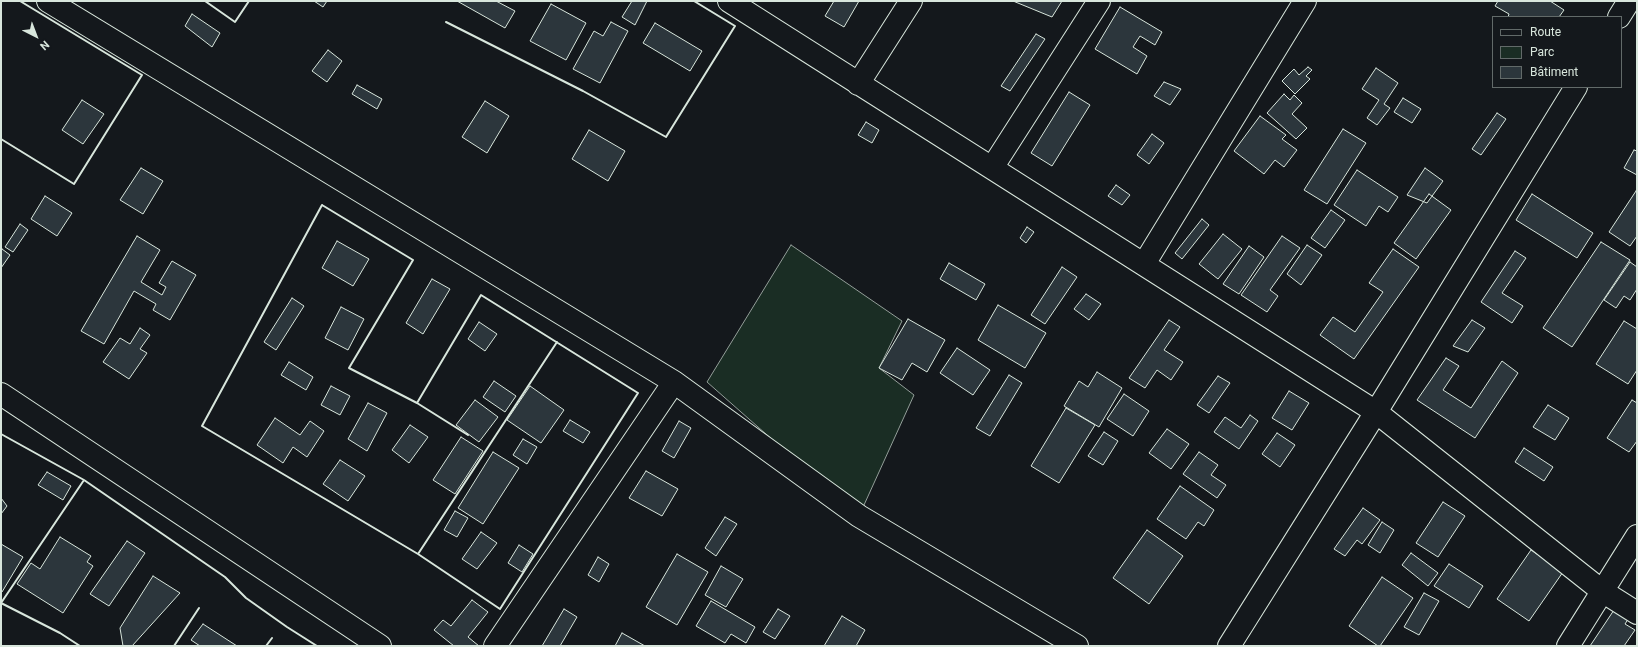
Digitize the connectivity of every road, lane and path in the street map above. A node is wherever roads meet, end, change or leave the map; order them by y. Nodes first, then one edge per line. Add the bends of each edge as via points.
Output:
1 (48, 1) edge
2 (729, 1) edge
3 (911, 1) edge
4 (1099, 1) edge
5 (1305, 1) edge
6 (1629, 1) edge
7 (1620, 16) edge
8 (858, 84) junction
9 (1575, 88) edge
10 (992, 168) junction
11 (1144, 264) junction
12 (674, 382) junction
13 (1, 394) edge
14 (1376, 412) junction
15 (1637, 536) edge
16 (1602, 591) junction
17 (1637, 613) edge
18 (380, 646) edge
19 (495, 646) edge
20 (1077, 646) edge
21 (1229, 646) edge
22 (1568, 646) edge

1 - 12 street
2 - 8 street
3 - 8 street
4 - 10 street
5 - 11 street
6 - 7 street
8 - 10 street
9 - 14 street
10 - 11 street
11 - 14 street
12 - 19 street
12 - 20 street via 859,516
13 - 18 street
14 - 16 street
14 - 21 street
15 - 16 street
16 - 17 street
16 - 22 street

